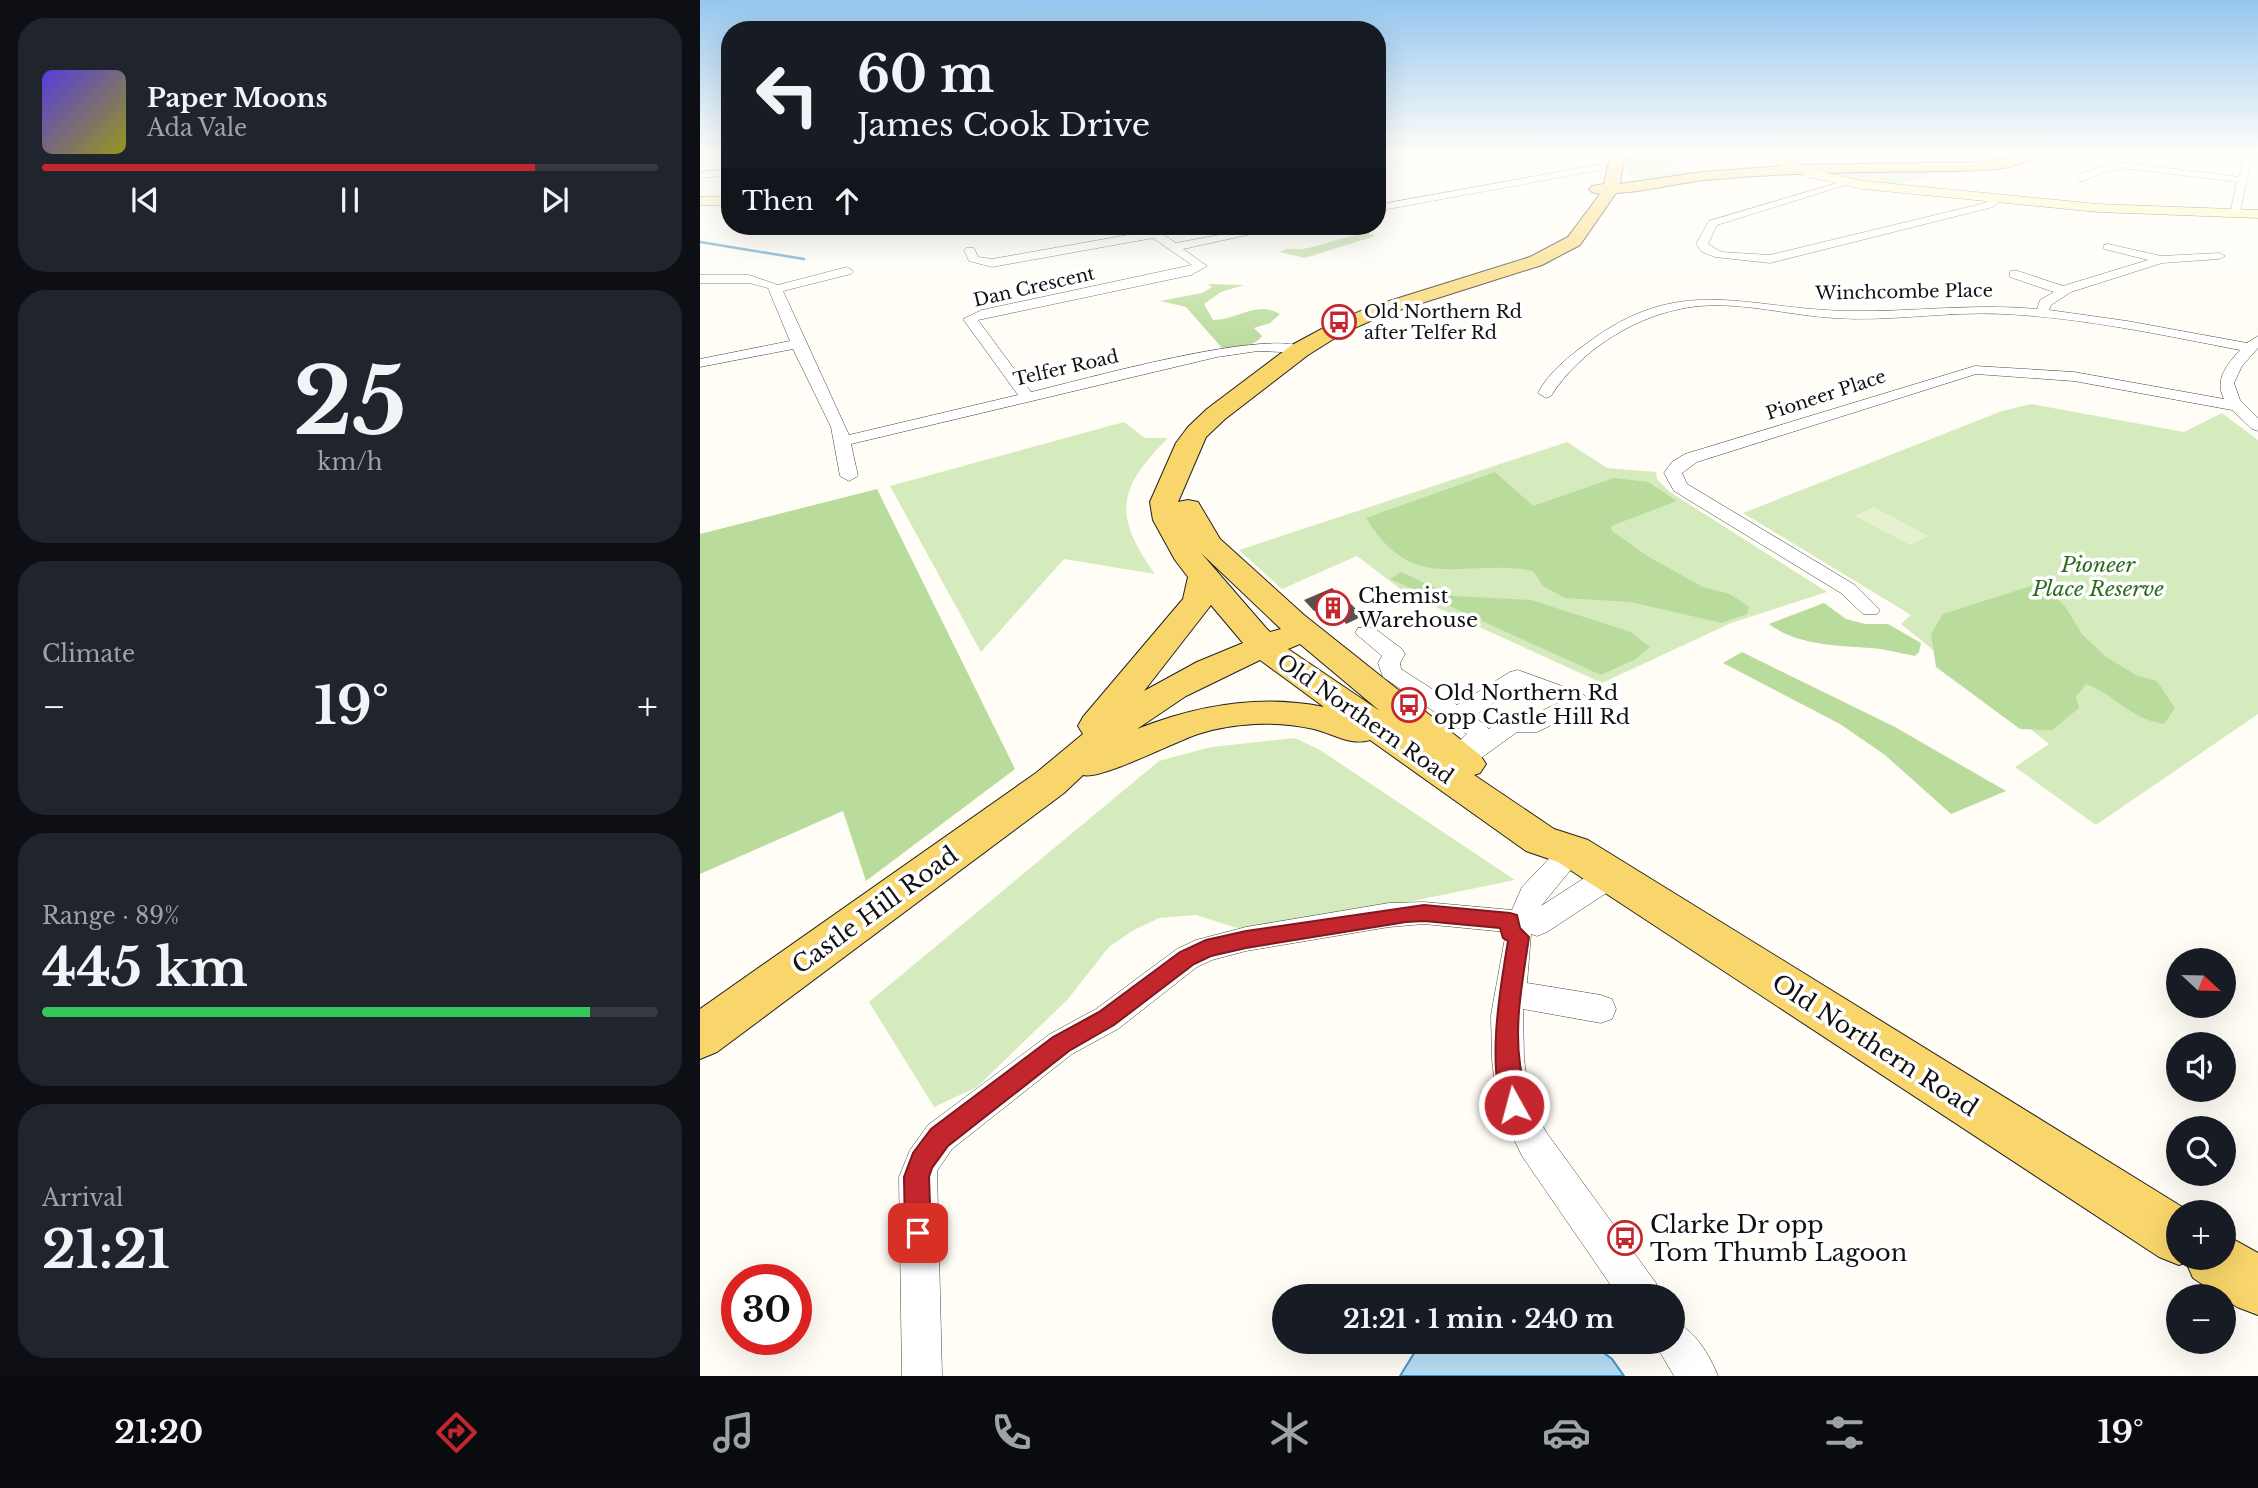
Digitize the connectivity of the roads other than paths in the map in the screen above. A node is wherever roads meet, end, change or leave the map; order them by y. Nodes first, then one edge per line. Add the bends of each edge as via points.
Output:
1 (1588, 217) edge
2 (1729, 217) edge
3 (1939, 217) edge
4 (1149, 235) edge
5 (1156, 235) edge
6 (1236, 235) edge
7 (1174, 247) junction
8 (2108, 247) dead end
9 (970, 250) dead end
10 (2219, 256) dead end
11 (2161, 260) junction
12 (847, 271) dead end
13 (2014, 274) dead end
14 (700, 279) edge
15 (775, 289) junction
16 (2064, 291) junction
17 (2042, 313) junction
18 (798, 344) junction
19 (2254, 344) edge
20 (1300, 350) junction
21 (700, 363) edge
22 (1546, 393) dead end
23 (1027, 397) junction
24 (2237, 406) junction
25 (2258, 426) edge
26 (843, 441) junction
27 (1176, 475) junction
28 (849, 476) dead end
29 (1203, 577) junction
30 (1870, 610) dead end
31 (1366, 633) dead end
32 (1309, 637) junction
33 (1271, 653) junction
34 (1455, 717) junction
35 (1415, 755) junction
36 (1457, 757) junction
37 (1050, 783) junction
38 (1592, 864) junction
39 (1522, 924) junction
40 (1511, 994) junction
41 (1601, 1009) dead end
42 (700, 1037) edge
43 (940, 1138) joint
44 (2166, 1229) edge
45 (2232, 1270) edge
46 (1633, 1284) edge
47 (2258, 1286) edge
48 (1682, 1354) edge
49 (922, 1376) edge
50 (1698, 1376) edge

1 - 20 main road, Old Northern Road via 1574,241 1544,258 1377,311
2 - 3 street via 1713,223 1702,244 1706,250 1770,259
4 - 9 street via 992,263 973,259
5 - 7 street
6 - 7 street
7 - 23 street, Dan Crescent via 1199,263 1199,268 970,319
8 - 11 street
10 - 11 street
11 - 16 street
12 - 15 street
13 - 16 street
14 - 15 street via 749,279
15 - 18 street
16 - 17 street via 2045,303
17 - 19 street, Winchcombe Place
17 - 22 street, Winchcombe Place via 1948,309 1821,314 1715,301 1690,304 1631,321 1605,336 1550,381
18 - 21 street
18 - 26 street
19 - 24 street via 2229,369 2227,391
20 - 23 street, Telfer Road via 1228,351
20 - 27 main road, Old Northern Road via 1202,427 1189,443
23 - 26 street, Telfer Road
24 - 25 street
24 - 30 street, Pioneer Place via 2074,375 1975,370 1704,454 1673,472 1680,487 1848,589
26 - 28 street
27 - 29 main road, Old Northern Road via 1164,502 1167,520
27 - 32 main road, Old Northern Road via 1189,512 1208,544
29 - 33 main road, Old Northern Road
29 - 37 main road via 1198,601
31 - 34 street via 1394,654 1391,672
32 - 33 main road, Castle Hill Road
32 - 36 main road, Old Northern Road
33 - 35 main road, Old Northern Road
33 - 37 main road, Castle Hill Road via 1208,670 1156,699 1098,740
34 - 36 street via 1478,730 1480,736
34 - 36 street via 1518,677 1536,688 1564,692 1581,702 1529,726 1513,724
35 - 37 main road via 1326,718 1251,710 1201,719 1154,735
35 - 38 main road, Old Northern Road via 1540,840
36 - 38 main road, Old Northern Road via 1551,825
37 - 42 main road, Castle Hill Road
38 - 39 street
38 - 39 street via 1532,895
38 - 44 main road, Old Northern Road
39 - 40 street
39 - 43 street via 1424,913 1389,915 1206,949 1187,958 1107,1019 1061,1044
40 - 41 street
40 - 46 street via 1508,1059 1514,1105 1534,1144
43 - 49 street via 917,1177
45 - 47 main road
48 - 50 street

